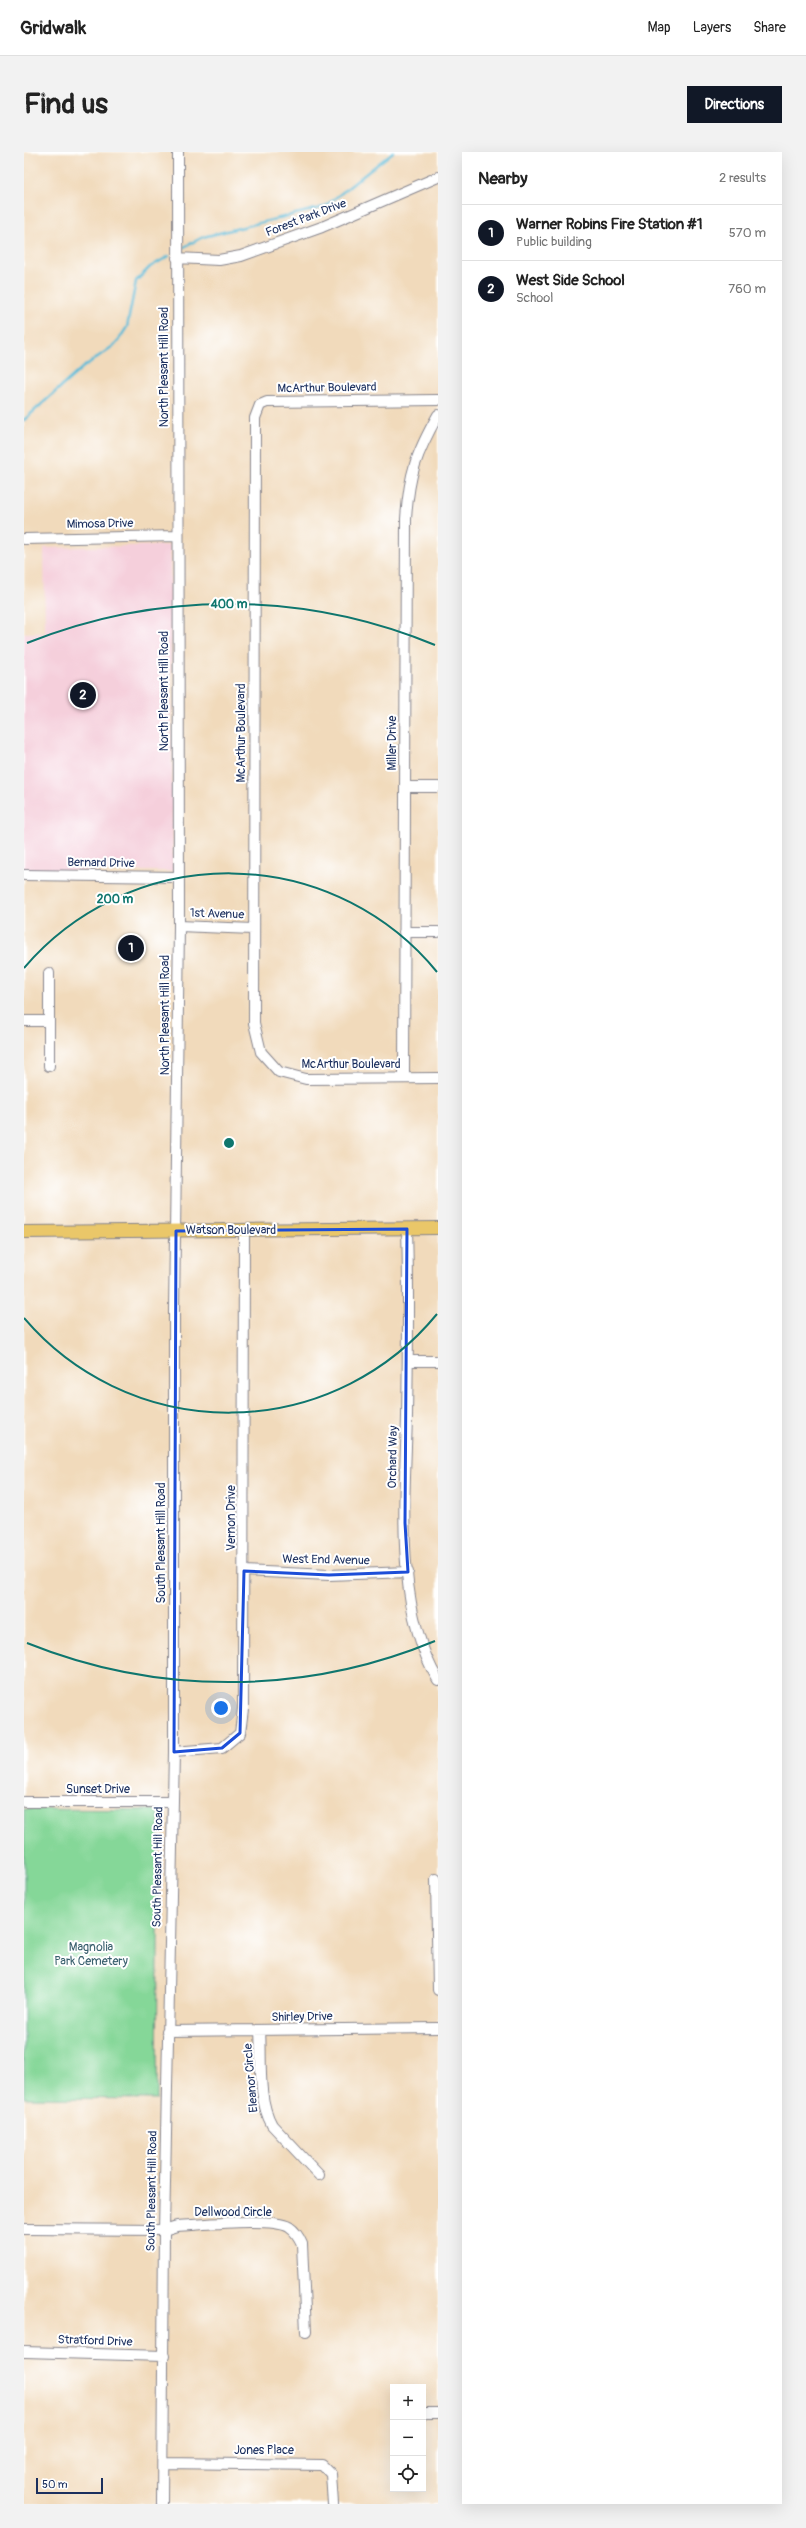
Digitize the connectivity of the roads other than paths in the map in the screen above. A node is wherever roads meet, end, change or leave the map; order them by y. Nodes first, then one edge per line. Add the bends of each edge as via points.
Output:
1 (178, 152) edge
2 (438, 177) edge
3 (177, 258) junction
4 (438, 400) edge
5 (438, 415) edge
6 (177, 536) junction
7 (24, 539) edge
8 (405, 787) junction
9 (438, 787) edge
10 (24, 875) edge
11 (178, 877) junction
12 (179, 926) junction
13 (254, 928) junction
14 (404, 932) junction
15 (438, 932) edge
16 (49, 973) dead end
17 (24, 1021) edge
18 (49, 1021) junction
19 (49, 1066) dead end
20 (404, 1077) junction
21 (438, 1078) edge
22 (438, 1228) edge
23 (407, 1229) junction
24 (244, 1230) junction
25 (176, 1231) junction
26 (24, 1232) edge
27 (408, 1361) junction
28 (438, 1361) edge
29 (244, 1570) junction
30 (408, 1572) junction
31 (438, 1680) edge
32 (174, 1752) junction
33 (24, 1802) edge
34 (172, 1802) junction
35 (436, 1879) dead end
36 (438, 1990) edge
37 (438, 2028) edge
38 (260, 2030) junction
39 (167, 2031) junction
40 (319, 2175) dead end
41 (24, 2229) edge
42 (164, 2230) junction
43 (306, 2332) dead end
44 (24, 2352) edge
45 (164, 2356) junction
46 (426, 2414) edge
47 (438, 2414) edge
48 (163, 2463) junction
49 (162, 2504) edge
50 (333, 2504) edge

1 - 3 street, North Pleasant Hill Road
2 - 3 street, Forest Park Drive via 322,227 242,256 219,260
3 - 6 street, North Pleasant Hill Road
4 - 13 street, McArthur Boulevard via 272,401 260,405 255,418
5 - 8 street, Miller Drive via 418,450 408,488
6 - 7 street, Mimosa Drive
6 - 11 street, North Pleasant Hill Road
8 - 9 street
8 - 14 street, Miller Drive
10 - 11 street, Bernard Drive
11 - 12 street, North Pleasant Hill Road
12 - 13 street, 1st Avenue
12 - 25 street, North Pleasant Hill Road
13 - 20 street, McArthur Boulevard via 254,1022 261,1052 279,1072 306,1079
14 - 15 street
14 - 20 street, Miller Drive
16 - 18 street
17 - 18 street
18 - 19 street
20 - 21 street, McArthur Boulevard
22 - 23 main road, Watson Boulevard
23 - 24 main road, Watson Boulevard
23 - 27 street, Orchard Way
24 - 25 main road, Watson Boulevard
24 - 29 street, Vernon Drive
25 - 26 main road, Watson Boulevard
25 - 32 street, South Pleasant Hill Road
27 - 28 street
27 - 30 street, Orchard Way via 405,1523
29 - 30 street, West End Avenue via 330,1576
29 - 32 street, Vernon Drive via 243,1709 240,1733 222,1748
30 - 31 street, Orchard Way via 413,1619 420,1644
32 - 34 street, South Pleasant Hill Road
33 - 34 street, Sunset Drive
34 - 39 street, South Pleasant Hill Road
35 - 36 street
37 - 38 street, Shirley Drive
38 - 39 street, Shirley Drive
38 - 40 street, Eleanor Circle via 267,2117
39 - 42 street, South Pleasant Hill Road
41 - 42 street, Dellwood Circle
42 - 43 street, Dellwood Circle via 177,2226 242,2223 271,2223 288,2227 302,2244
42 - 45 street, South Pleasant Hill Road
44 - 45 street, Stratford Drive
45 - 48 street, South Pleasant Hill Road
46 - 47 street
48 - 49 street, South Pleasant Hill Road
48 - 50 street, Jones Place via 322,2465 331,2474

